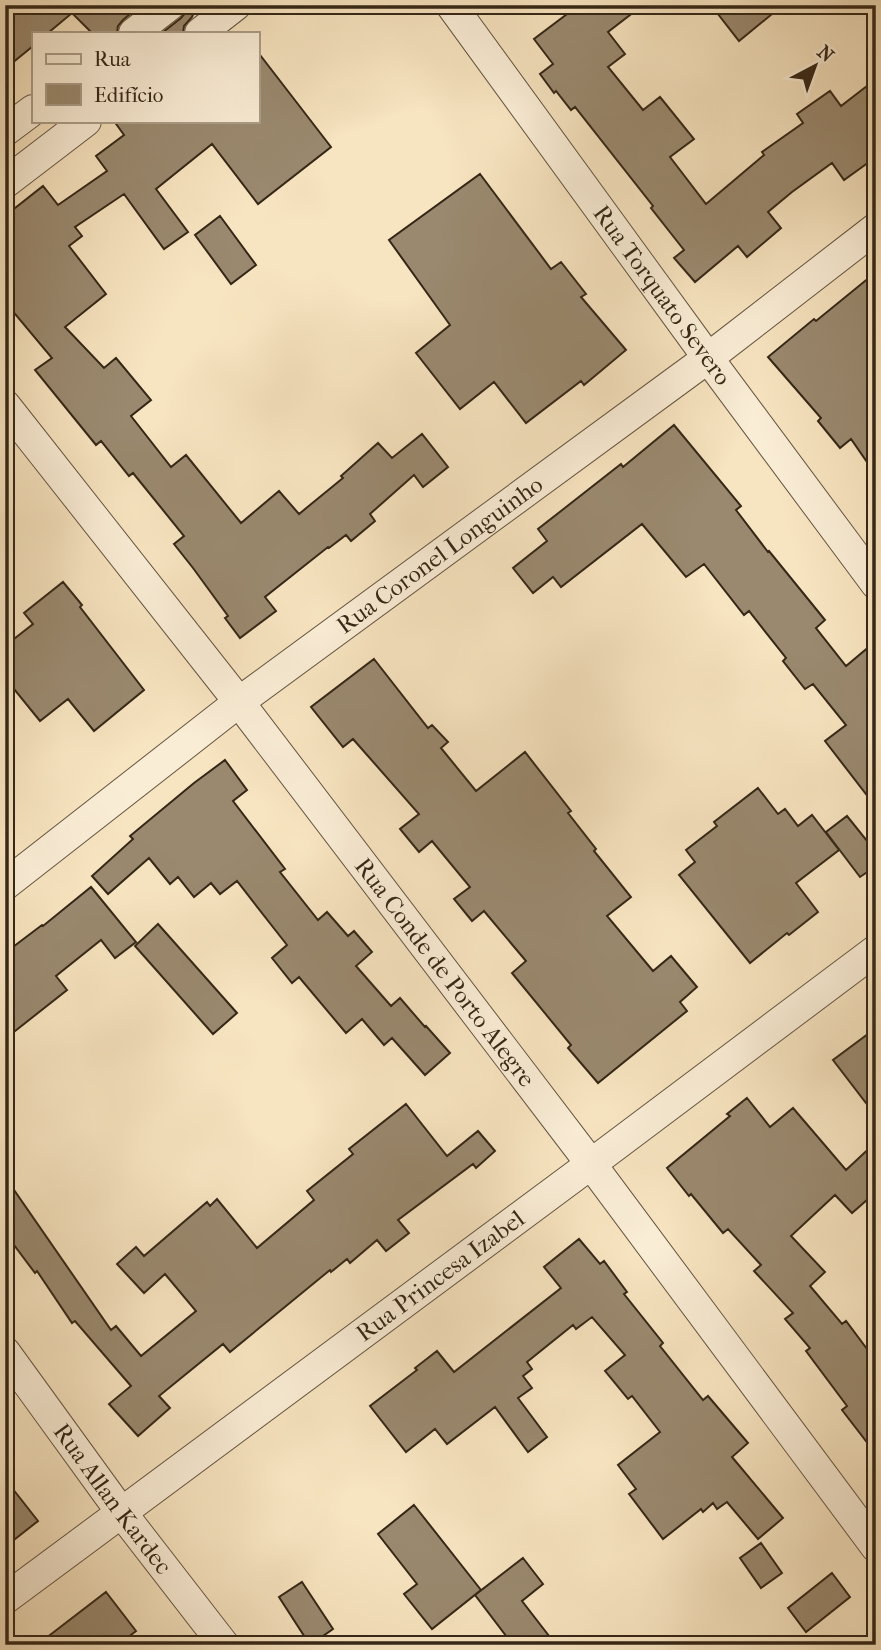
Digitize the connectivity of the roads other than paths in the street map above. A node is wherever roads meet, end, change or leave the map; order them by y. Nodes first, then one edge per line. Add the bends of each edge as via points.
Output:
1 (170, 5) edge
2 (236, 5) edge
3 (451, 5) edge
4 (135, 32) edge
5 (201, 32) edge
6 (32, 111) edge
7 (85, 122) edge
8 (5, 131) edge
9 (5, 183) edge
10 (876, 228) edge
11 (708, 358) junction
12 (5, 405) edge
13 (876, 584) edge
14 (239, 702) junction
15 (5, 885) edge
16 (876, 950) edge
17 (591, 1164) junction
18 (5, 1352) edge
19 (121, 1512) junction
20 (876, 1547) edge
21 (5, 1599) edge
22 (224, 1645) edge

1 - 4 street
2 - 5 street
3 - 11 street, Rua Torquato Severo
6 - 8 street
7 - 9 street
10 - 11 street, Rua Coronel Longuinho
11 - 13 street, Rua Torquato Severo
11 - 14 street, Rua Coronel Longuinho
12 - 14 street, Rua Conde de Porto Alegre
14 - 15 street, Rua Coronel Longuinho
14 - 17 street, Rua Conde de Porto Alegre
16 - 17 street, Rua Princesa Izabel
17 - 19 street, Rua Princesa Izabel
17 - 20 street, Rua Conde de Porto Alegre
18 - 19 street, Rua Allan Kardec
19 - 21 street, Rua Princesa Izabel
19 - 22 street, Rua Allan Kardec

